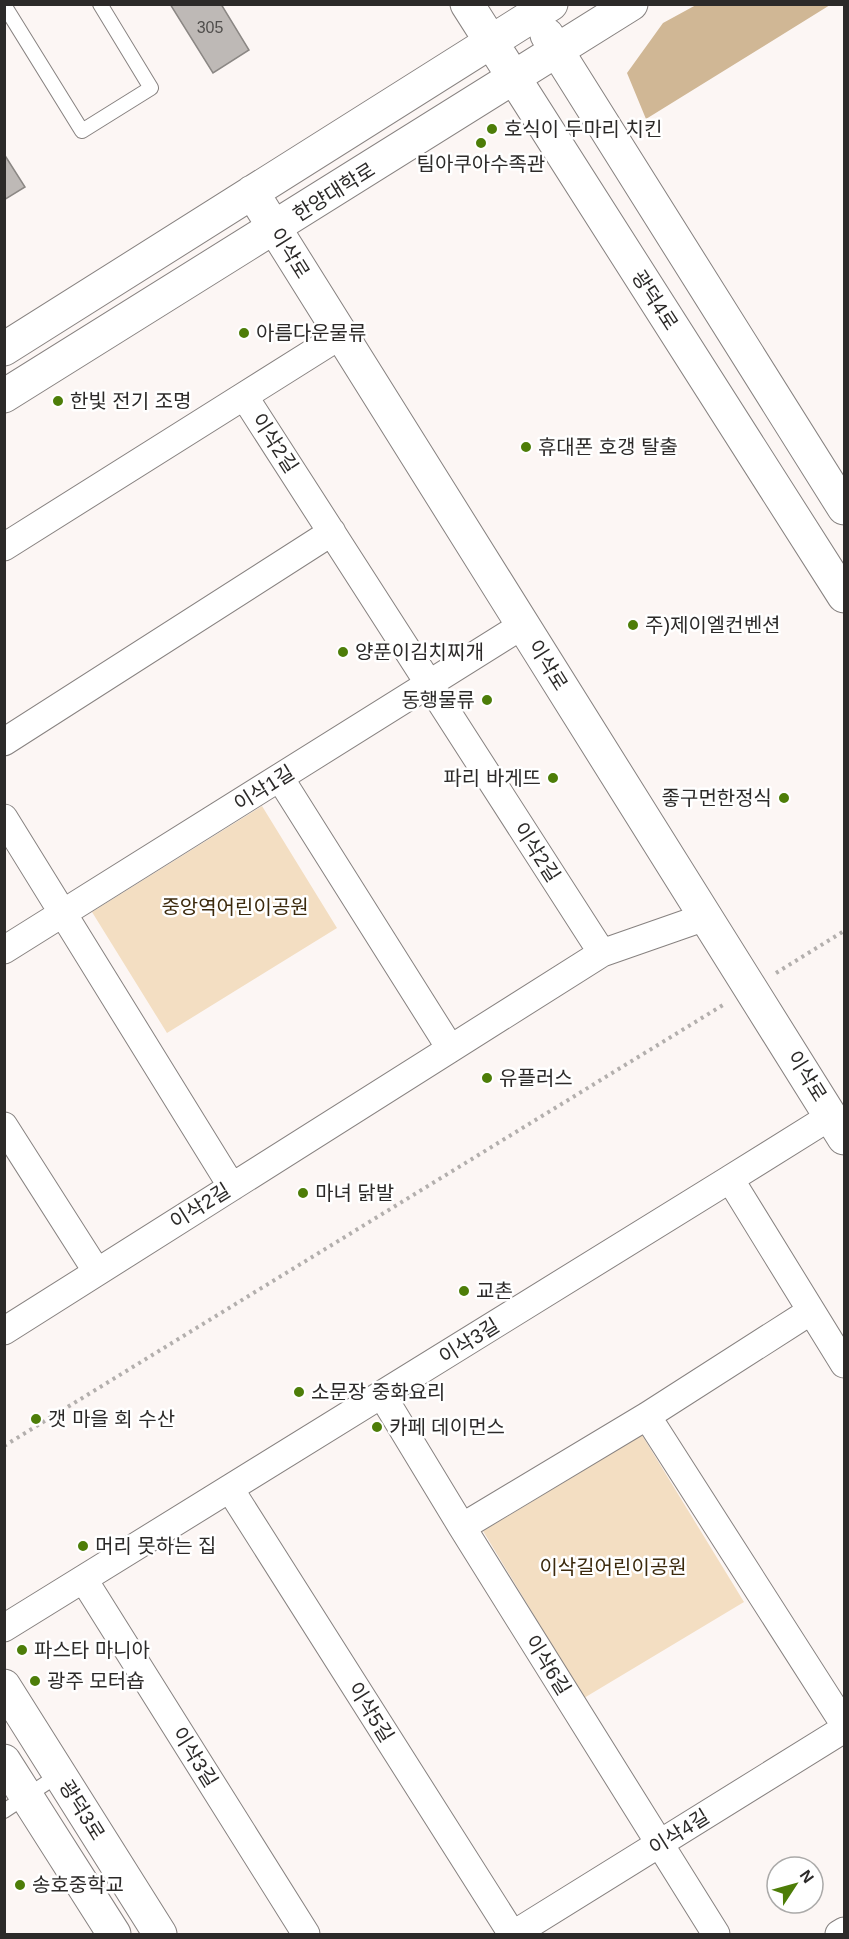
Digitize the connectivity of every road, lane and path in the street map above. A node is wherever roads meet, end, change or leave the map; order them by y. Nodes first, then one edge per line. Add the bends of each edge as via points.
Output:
1 (100, 4) edge
2 (467, 4) edge
3 (632, 4) edge
4 (4, 5) edge
5 (538, 8) edge
6 (491, 42) junction
7 (556, 53) junction
8 (514, 80) junction
9 (252, 192) junction
10 (275, 230) junction
11 (341, 335) junction
12 (4, 349) edge
13 (4, 396) edge
14 (244, 396) junction
15 (844, 508) edge
16 (332, 532) junction
17 (4, 547) edge
18 (844, 596) edge
19 (523, 625) junction
20 (429, 684) junction
21 (4, 742) edge
22 (280, 778) junction
23 (4, 818) edge
24 (64, 912) junction
25 (708, 916) junction
26 (844, 931) edge
27 (4, 950) edge
28 (602, 952) junction
29 (752, 987) junction
30 (450, 1048) junction
31 (4, 1126) edge
32 (838, 1127) edge
33 (730, 1179) junction
34 (232, 1187) junction
35 (97, 1272) junction
36 (811, 1311) junction
37 (4, 1330) edge
38 (844, 1364) edge
39 (382, 1395) junction
40 (647, 1416) junction
41 (4, 1446) edge
42 (230, 1489) junction
43 (462, 1527) junction
44 (84, 1580) junction
45 (4, 1628) edge
46 (4, 1686) edge
47 (844, 1724) edge
48 (844, 1729) edge
49 (4, 1761) edge
50 (60, 1774) junction
51 (16, 1803) edge
52 (660, 1844) junction
53 (844, 1931) edge
54 (114, 1935) edge
55 (160, 1935) edge
56 (306, 1935) edge
57 (513, 1935) edge
58 (716, 1935) edge
59 (838, 1935) edge

1 - 4 lane via 151,88 82,130
2 - 6 street, 광덕4로
3 - 7 street, 한양대학로
5 - 6 street
5 - 7 street
6 - 8 street, 광덕4로
6 - 9 street
7 - 8 street, 한양대학로
7 - 15 street
8 - 10 street, 한양대학로
8 - 18 street, 광덕4로
9 - 10 street, 이삭로
9 - 12 street
10 - 11 street, 이삭로
10 - 13 street, 한양대학로
11 - 14 street
11 - 19 street, 이삭로
14 - 16 street, 이삭2길
14 - 17 street, 이삭2길
16 - 20 street, 이삭2길
16 - 21 street
19 - 20 street, 이삭1길
19 - 25 street, 이삭로
20 - 22 street, 이삭1길
20 - 28 street, 이삭2길
22 - 24 street, 이삭1길
22 - 30 street
23 - 24 street
24 - 27 street, 이삭1길
24 - 34 street
25 - 28 street
25 - 29 street, 이삭로
26 - 29 path
28 - 30 street, 이삭2길
29 - 32 street, 이삭로
29 - 41 path
30 - 34 street, 이삭2길
31 - 35 street
32 - 33 street, 이삭3길
33 - 36 street
33 - 39 street, 이삭3길
34 - 35 street, 이삭2길
35 - 37 street, 이삭2길
36 - 38 street
36 - 40 street
39 - 42 street, 이삭3길
39 - 43 street, 이삭6길
40 - 43 street
40 - 47 street
42 - 44 street, 이삭3길
42 - 57 street, 이삭5길
43 - 52 street, 이삭6길
44 - 45 street, 이삭3길
44 - 56 street, 이삭3길
46 - 50 street, 광덕3로
48 - 52 street, 이삭4길
49 - 51 street, 광덕3로
50 - 51 lane
50 - 55 street, 광덕3로
51 - 54 street, 광덕3로
52 - 57 street, 이삭4길
52 - 58 street, 이삭6길
53 - 59 street

